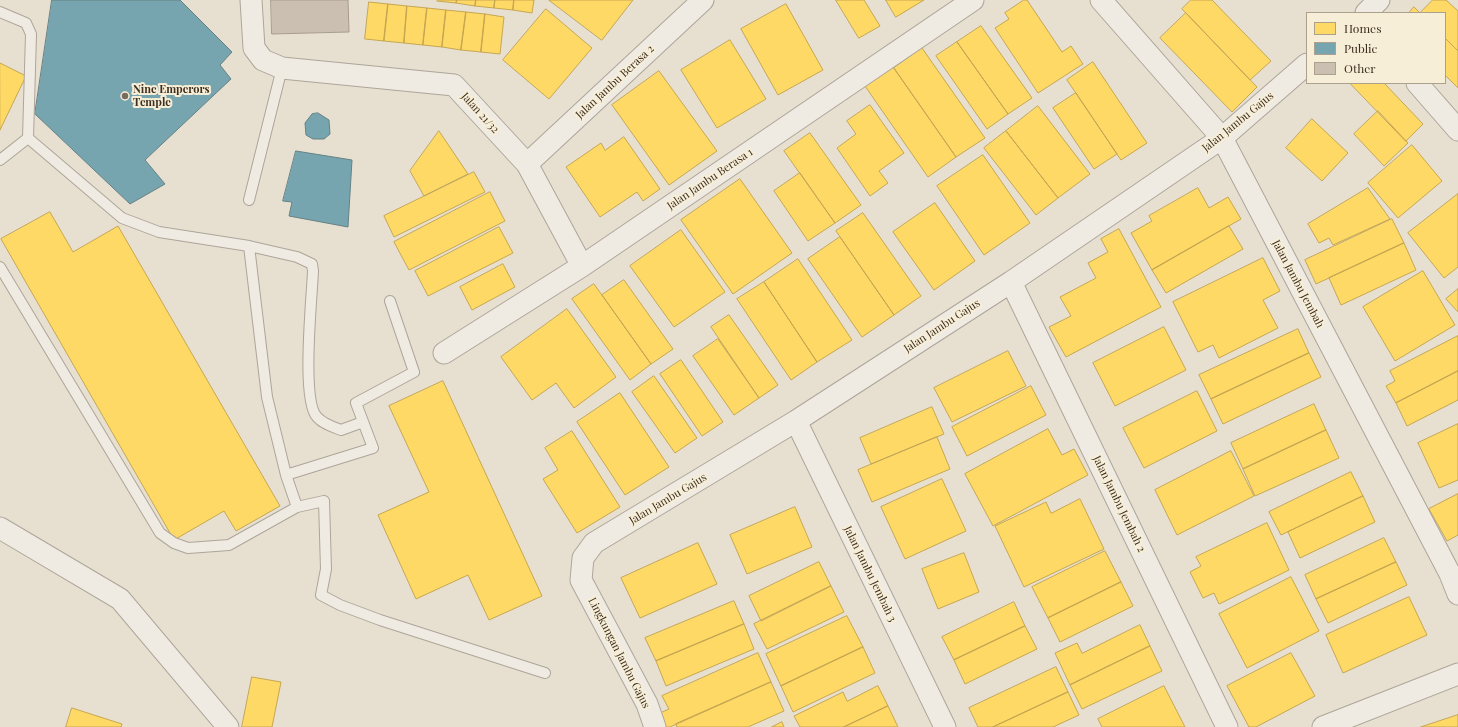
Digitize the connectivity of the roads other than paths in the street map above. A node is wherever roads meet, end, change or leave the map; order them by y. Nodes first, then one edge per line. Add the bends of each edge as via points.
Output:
1 (251, 0) edge
2 (703, 0) edge
3 (973, 0) edge
4 (1101, 0) edge
5 (1379, 0) edge
6 (0, 12) edge
7 (1367, 12) edge
8 (1306, 65) edge
9 (282, 68) junction
10 (1419, 84) edge
11 (1458, 130) edge
12 (28, 138) junction
13 (1222, 138) junction
14 (0, 160) edge
15 (527, 164) junction
16 (249, 200) dead end
17 (249, 246) junction
18 (582, 266) junction
19 (0, 267) edge
20 (1011, 282) junction
21 (390, 301) dead end
22 (444, 353) dead end
23 (796, 421) junction
24 (363, 422) junction
25 (286, 475) junction
26 (296, 507) junction
27 (0, 528) edge
28 (1454, 571) edge
29 (581, 580) joint
30 (1458, 594) edge
31 (545, 673) dead end
32 (1458, 674) edge
33 (228, 727) edge
34 (655, 727) edge
35 (945, 727) edge
36 (1227, 727) edge
37 (1322, 727) edge

1 - 9 street, Jalan 21/32 via 254,48 262,60
2 - 15 street, Jalan Jambu Berasa 2
3 - 18 street, Jalan Jambu Berasa 1
4 - 13 street, Jalan Jambu Jembah
5 - 7 street
6 - 12 lane via 26,23 31,34
8 - 13 street, Jalan Jambu Gajus
9 - 15 street, Jalan 21/32 via 454,85
9 - 16 lane
10 - 11 street
12 - 14 lane
12 - 17 lane via 122,218 159,232
13 - 20 street, Jalan Jambu Gajus
13 - 28 street, Jalan Jambu Jembah
15 - 18 street, Jalan 21/32
17 - 24 lane via 297,257 312,264 314,271 309,368 313,409 316,417 341,430
17 - 25 lane via 267,397
18 - 22 street, Jalan Jambu Berasa 1
19 - 26 lane via 160,533 174,543 188,548 229,545
20 - 23 street, Jalan Jambu Gajus
20 - 36 street, Jalan Jambu Jembah 2
21 - 24 lane via 414,372 356,403
23 - 29 street, Jalan Jambu Gajus via 594,544 583,558
23 - 35 street, Jalan Jambu Jembah 3
24 - 25 lane via 373,448
25 - 26 lane
26 - 31 lane via 324,501 326,569 321,595 380,620
27 - 33 street via 120,599
28 - 30 street, Jalan Jambu Jembah
29 - 34 street, Lingkungan Jambu Gajus via 647,704
32 - 37 street

